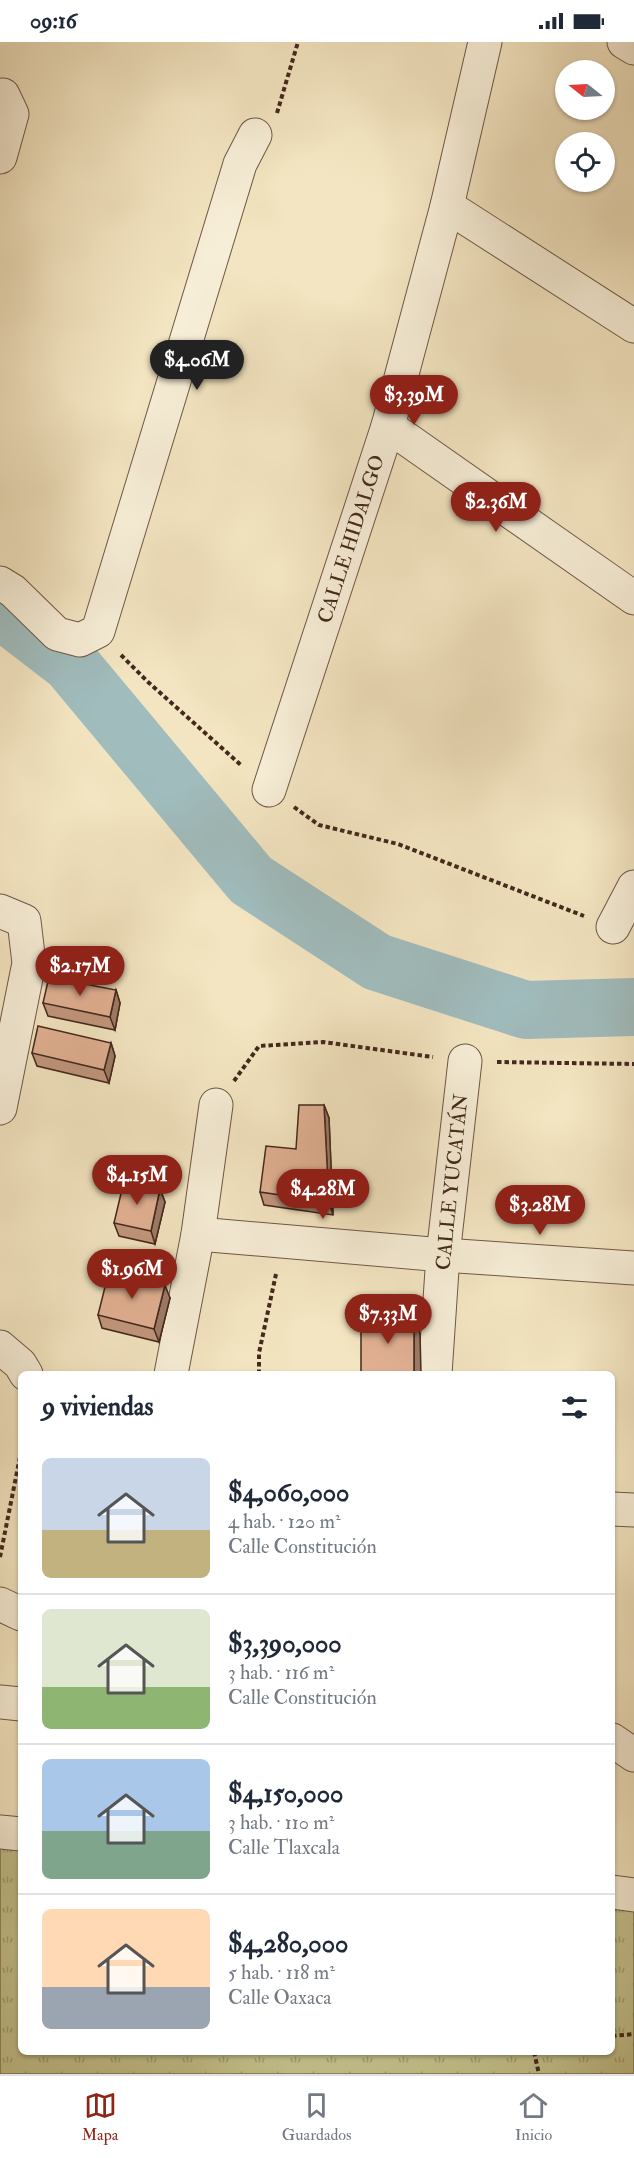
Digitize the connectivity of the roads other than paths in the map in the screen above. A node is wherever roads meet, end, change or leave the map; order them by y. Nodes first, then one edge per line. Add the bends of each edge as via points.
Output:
1 (485, 42) edge
2 (624, 42) edge
3 (634, 48) edge
4 (3, 95) dead end
5 (255, 135) road end
6 (0, 157) edge
7 (447, 206) junction
8 (634, 326) edge
9 (388, 426) junction
10 (0, 583) edge
11 (634, 598) edge
12 (269, 790) road end
13 (634, 887) edge
14 (0, 911) edge
15 (613, 927) road end
16 (465, 1061) road end
17 (216, 1105) road end
18 (0, 1108) edge
19 (198, 1234) junction
20 (443, 1256) junction
21 (634, 1268) edge
22 (0, 1347) edge
23 (24, 1371) edge
24 (172, 1371) edge
25 (435, 1371) edge
26 (615, 1509) edge
27 (634, 1510) edge
28 (0, 1604) edge
29 (18, 1613) edge
30 (0, 1702) edge
31 (18, 1704) edge
32 (615, 1742) edge
33 (634, 1755) edge
34 (0, 1833) edge
35 (18, 1834) edge
36 (615, 1892) edge
37 (634, 1895) edge

1 - 7 street, CALLE HIDALGO
2 - 3 street
4 - 6 street via 12,114
5 - 10 street via 240,164 98,631 80,639 57,634
7 - 8 street
7 - 9 street, CALLE HIDALGO
9 - 11 street
9 - 12 street, CALLE HIDALGO
13 - 15 street
14 - 18 street via 24,921 29,963
16 - 20 street, CALLE YUCATÁN
17 - 19 street
19 - 20 street
19 - 24 street
20 - 21 street
20 - 25 street, CALLE YUCATÁN
22 - 23 street
26 - 27 street
28 - 29 street
30 - 31 street
32 - 33 street
34 - 35 street
36 - 37 street

